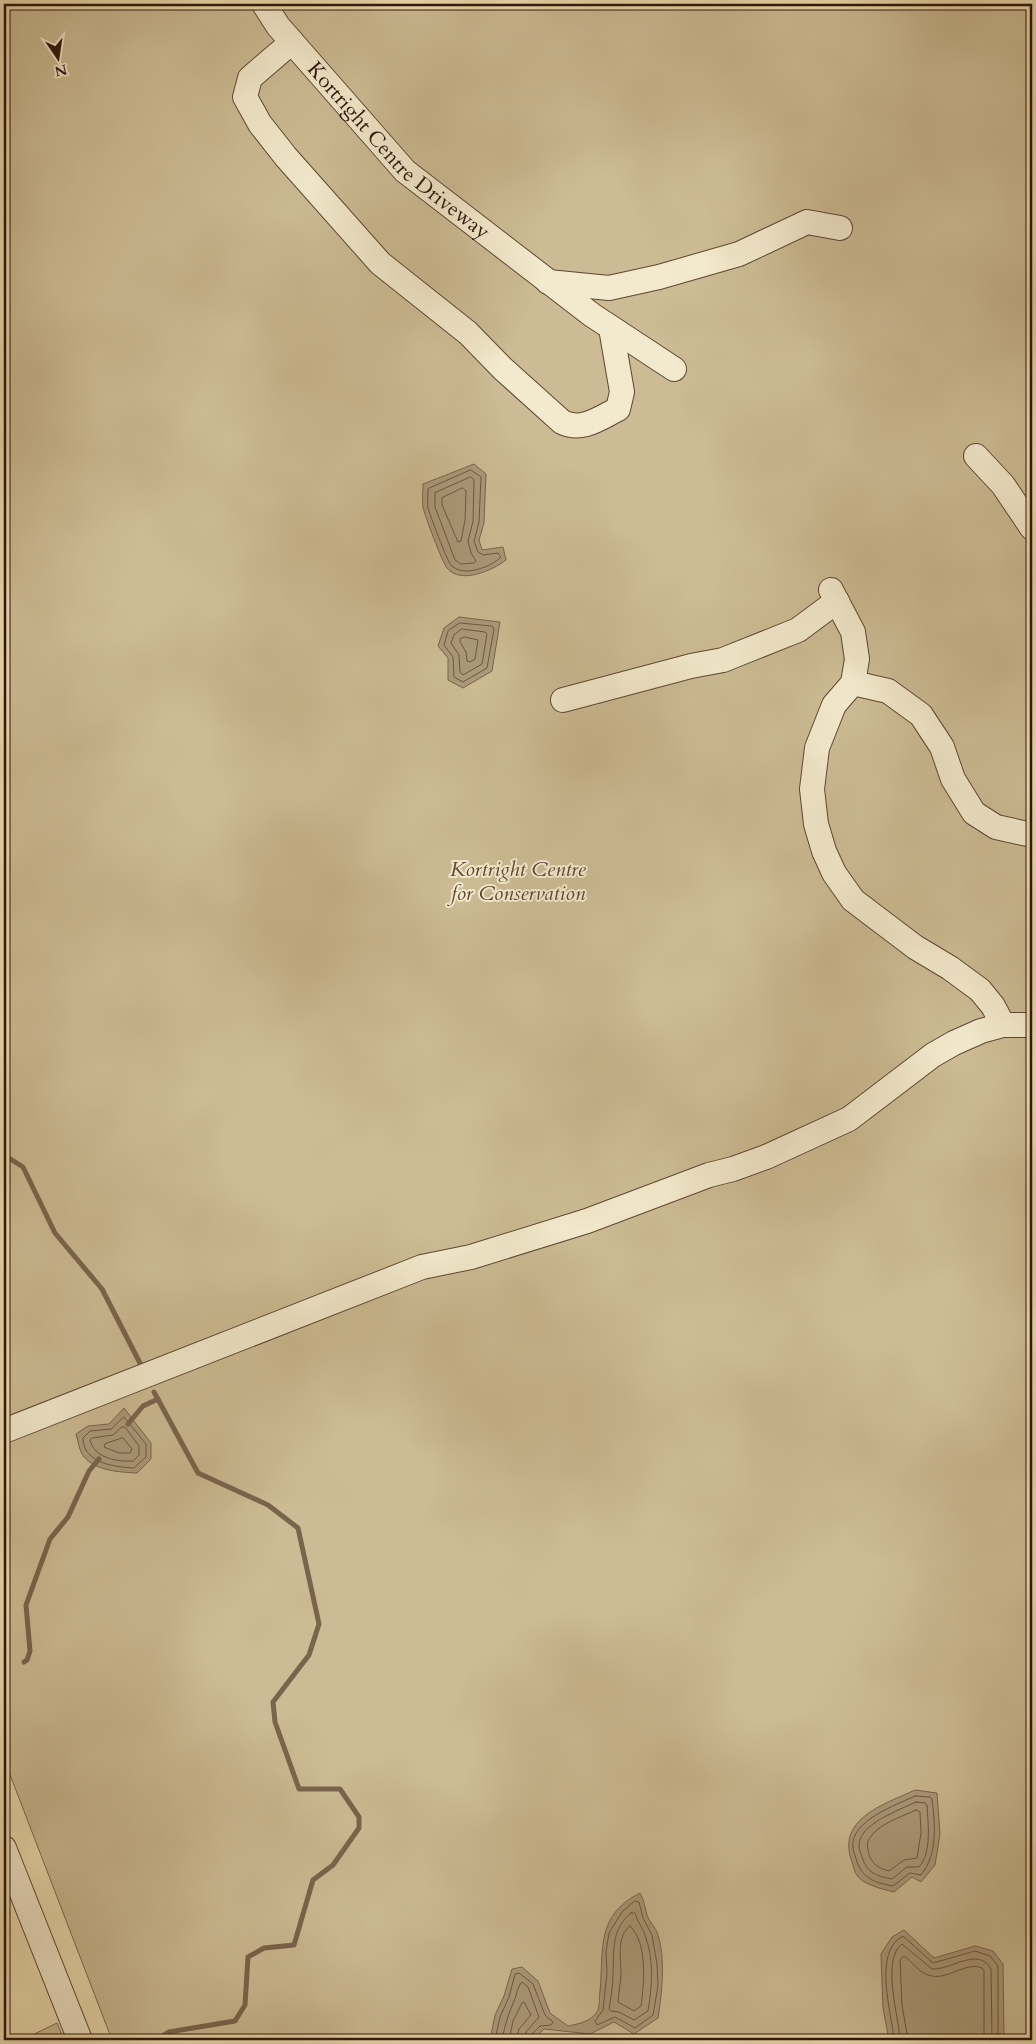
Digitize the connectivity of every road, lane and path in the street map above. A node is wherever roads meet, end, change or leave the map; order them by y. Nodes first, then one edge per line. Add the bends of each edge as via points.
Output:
1 (264, 4) edge
2 (292, 42) junction
3 (840, 228) dead end
4 (548, 282) junction
5 (611, 328) junction
6 (674, 369) dead end
7 (976, 456) dead end
8 (1032, 528) edge
9 (853, 683) junction
10 (563, 700) dead end
11 (1032, 835) edge
12 (1003, 1025) junction
13 (1032, 1025) edge
14 (4, 1431) edge
15 (4, 1848) edge
16 (80, 2040) edge

1 - 2 street, Kortright Centre Driveway
2 - 4 street, Kortright Centre Driveway via 405,171
2 - 5 street via 250,78 245,97 260,124 380,263 468,333 502,368 570,426 581,426 618,409 622,392
3 - 4 street via 807,222 739,254 609,288
4 - 5 street, Kortright Centre Driveway
5 - 6 street, Kortright Centre Driveway
7 - 8 street via 1003,485
9 - 10 street via 857,659 853,632 834,595 798,630 722,660
9 - 11 street via 888,691 921,715 942,747 953,780 974,813 996,827
9 - 12 street via 834,705 816,748 812,790 816,824 824,851 852,900 980,990
12 - 13 street
12 - 14 street via 954,1043 933,1055 849,1119 766,1157 578,1224 471,1257 422,1268
15 - 16 street

